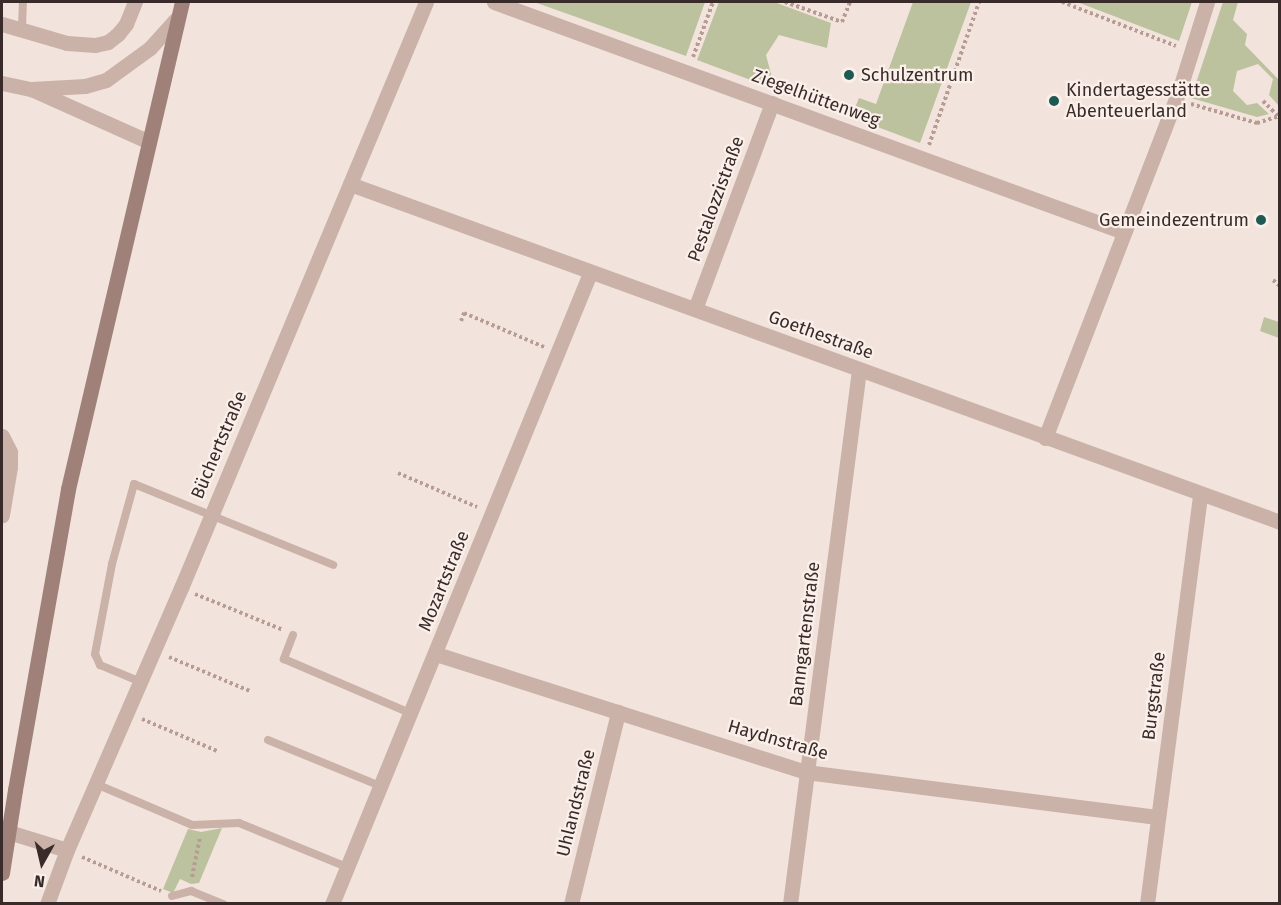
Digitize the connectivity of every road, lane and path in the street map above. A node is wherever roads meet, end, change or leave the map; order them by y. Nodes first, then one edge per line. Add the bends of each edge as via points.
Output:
1 (23, 2) edge
2 (135, 2) edge
3 (182, 2) edge
4 (426, 2) edge
5 (494, 2) edge
6 (713, 2) edge
7 (786, 2) edge
8 (850, 2) edge
9 (979, 2) edge
10 (1062, 2) edge
11 (1207, 2) edge
12 (175, 20) junction
13 (2, 24) edge
14 (22, 28) junction
15 (1193, 53) junction
16 (687, 72) junction
17 (2, 83) edge
18 (30, 89) junction
19 (1176, 99) junction
20 (1263, 101) dead end
21 (772, 103) junction
22 (1279, 116) edge
23 (147, 141) junction
24 (924, 157) junction
25 (350, 184) junction
26 (1124, 232) junction
27 (590, 273) junction
28 (1274, 280) dead end
29 (1280, 286) edge
30 (695, 309) junction
31 (461, 321) dead end
32 (558, 353) junction
33 (859, 370) junction
34 (2, 436) edge
35 (1045, 438) junction
36 (6, 467) edge
37 (398, 472) dead end
38 (1200, 494) junction
39 (492, 513) junction
40 (212, 514) junction
41 (2, 515) edge
42 (1280, 522) edge
43 (333, 565) dead end
44 (181, 588) junction
45 (293, 635) joint
46 (154, 651) junction
47 (436, 654) junction
48 (141, 682) junction
49 (250, 691) dead end
50 (618, 712) junction
51 (128, 713) junction
52 (410, 713) junction
53 (268, 740) dead end
54 (217, 751) dead end
55 (806, 772) junction
56 (96, 784) junction
57 (380, 786) junction
58 (1157, 817) junction
59 (201, 825) junction
60 (2, 830) edge
61 (67, 850) junction
62 (347, 867) junction
63 (2, 873) edge
64 (191, 891) junction
65 (172, 896) joint
66 (47, 903) edge
67 (223, 903) edge
68 (332, 903) edge
69 (571, 903) edge
70 (790, 903) edge
71 (1148, 903) edge

1 - 14 lane
2 - 14 street via 118,34 95,45 67,43
3 - 12 main road
4 - 25 street, Büchertstraße
5 - 16 street, Ziegelhüttenweg
6 - 16 path
7 - 8 path via 842,22
9 - 24 path
10 - 15 path
11 - 15 street
12 - 18 street via 150,48 106,80 85,86
12 - 23 main road
13 - 14 street
15 - 19 street
16 - 21 street, Ziegelhüttenweg
17 - 18 street
18 - 23 street
19 - 22 path via 1257,123
19 - 26 street
20 - 22 path
21 - 24 street, Ziegelhüttenweg
21 - 30 street, Pestalozzistraße
23 - 63 main road, bridge via 68,489
24 - 26 street, Ziegelhüttenweg
25 - 27 street, Goethestraße
25 - 40 street, Büchertstraße
26 - 35 street
27 - 30 street, Goethestraße
27 - 32 street, Mozartstraße
28 - 29 path
30 - 33 street, Goethestraße
31 - 32 path via 464,313
32 - 39 street, Mozartstraße
33 - 35 street, Goethestraße
33 - 55 street, Banngartenstraße
34 - 36 street via 10,452
35 - 38 street, Goethestraße
36 - 41 street
37 - 39 path
38 - 42 street, Goethestraße
38 - 58 street, Burgstraße
39 - 47 street, Mozartstraße
40 - 43 lane
40 - 44 street, Büchertstraße
40 - 48 lane via 134,484 112,564 95,654 100,665
44 - 45 path
44 - 46 street, Büchertstraße
45 - 52 lane via 284,659
46 - 48 street, Büchertstraße
46 - 49 path
47 - 50 street, Haydnstraße
47 - 52 street, Mozartstraße
48 - 51 street, Büchertstraße
50 - 55 street, Haydnstraße
50 - 69 street, Uhlandstraße
51 - 54 path
51 - 56 street, Büchertstraße
52 - 57 street, Mozartstraße
53 - 57 lane
55 - 58 street, Haydnstraße
55 - 70 street, Banngartenstraße
56 - 59 lane via 192,825
56 - 61 street, Büchertstraße
57 - 62 street, Mozartstraße
58 - 71 street, Burgstraße
59 - 62 lane via 239,823
59 - 64 path
60 - 61 street
61 - 65 path
61 - 66 street, Büchertstraße
62 - 68 street, Mozartstraße
64 - 65 lane
64 - 67 lane

